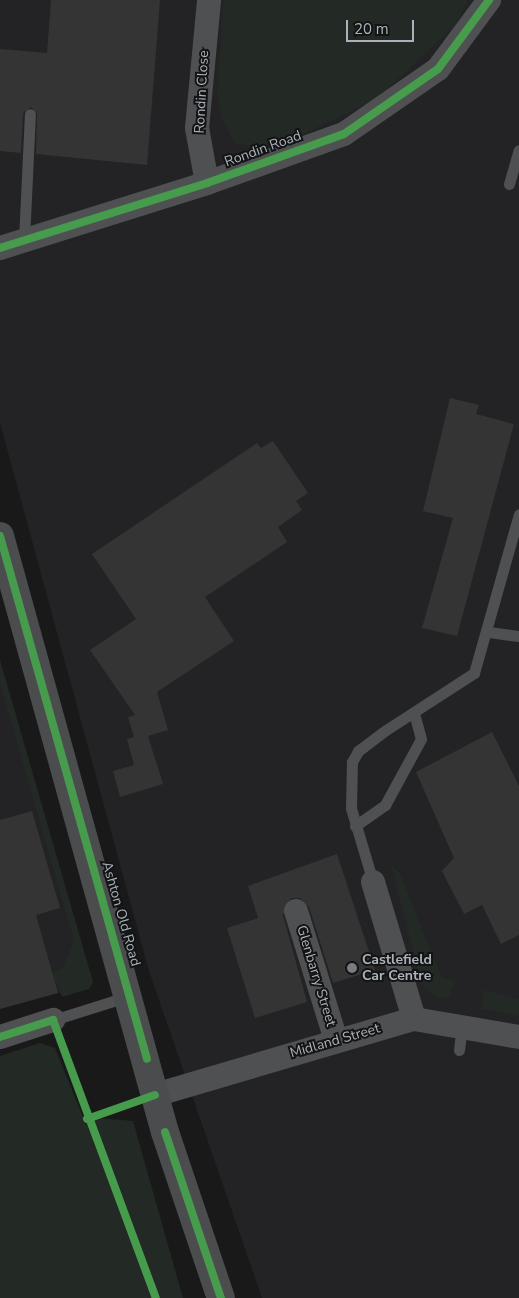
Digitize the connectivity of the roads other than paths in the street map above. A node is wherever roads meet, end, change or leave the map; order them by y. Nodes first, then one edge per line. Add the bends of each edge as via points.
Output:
1 (209, 0) edge
2 (489, 0) edge
3 (30, 114) dead end
4 (519, 154) edge
5 (207, 183) junction
6 (509, 184) dead end
7 (24, 240) junction
8 (0, 248) edge
9 (519, 514) edge
10 (0, 536) edge
11 (488, 632) junction
12 (519, 636) edge
13 (414, 713) junction
14 (355, 826) junction
15 (373, 882) joint
16 (296, 911) dead end
17 (131, 996) junction
18 (414, 1019) junction
19 (53, 1020) joint
20 (462, 1026) junction
21 (0, 1037) edge
22 (519, 1037) edge
23 (336, 1040) junction
24 (459, 1050) dead end
25 (155, 1095) junction
26 (221, 1298) edge

1 - 5 street, Rondin Close via 197,128
2 - 5 street, Rondin Road via 438,69 344,134
3 - 7 lane
4 - 6 lane
5 - 7 street, Rondin Road
7 - 8 street, Rondin Road
9 - 11 lane
10 - 17 highway, Ashton Old Road
11 - 12 lane
11 - 13 lane via 474,673
13 - 14 lane via 421,739 385,805
13 - 14 lane via 358,751 352,762 348,787
14 - 15 lane
15 - 18 street
16 - 23 street, Glenbarry Street
17 - 19 lane
17 - 25 highway, Ashton Old Road
18 - 20 street, Midland Street
18 - 23 street, Midland Street
19 - 21 street
20 - 22 street, Midland Street
20 - 24 lane
23 - 25 street, Midland Street
25 - 26 highway, Ashton Old Road

